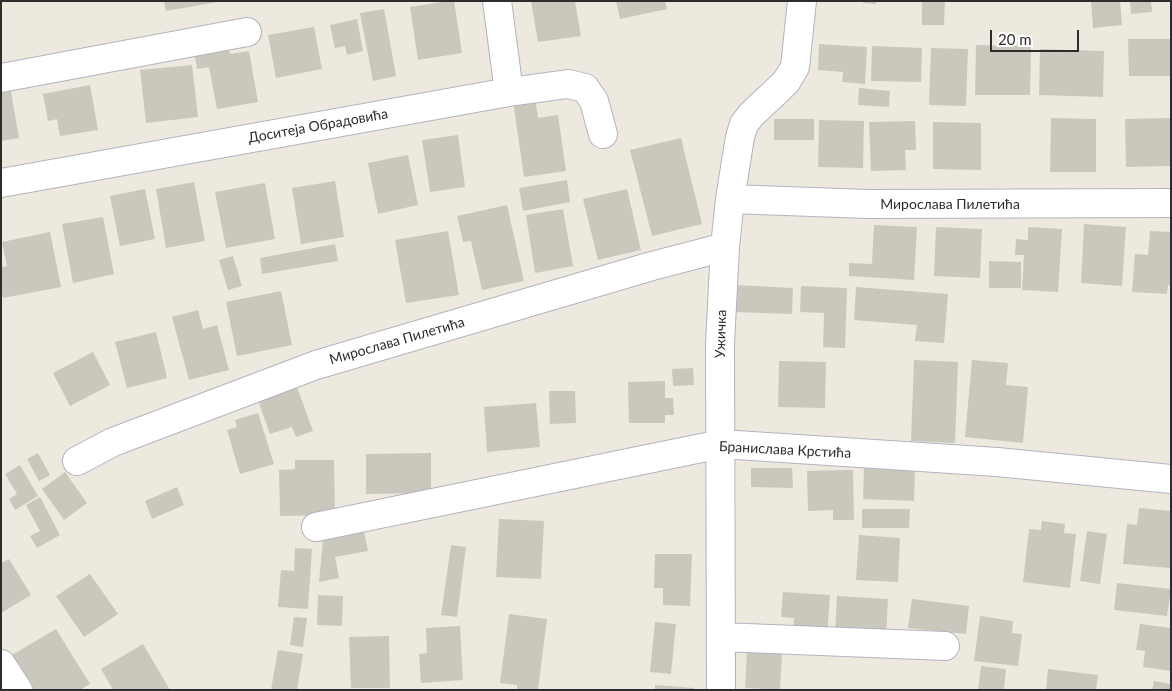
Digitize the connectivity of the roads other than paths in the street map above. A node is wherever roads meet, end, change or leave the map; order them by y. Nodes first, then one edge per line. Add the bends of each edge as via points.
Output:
1 (498, 1) edge
2 (802, 1) edge
3 (247, 32) dead end
4 (1, 78) edge
5 (509, 92) junction
6 (603, 134) dead end
7 (1, 183) edge
8 (730, 199) junction
9 (1171, 203) edge
10 (725, 247) junction
11 (721, 444) junction
12 (77, 461) dead end
13 (1171, 479) edge
14 (316, 526) dead end
15 (721, 637) junction
16 (945, 646) dead end
17 (1, 664) edge
18 (18, 690) edge
19 (721, 690) edge

1 - 5 street
2 - 8 street, Ужичка via 796,67 786,82 744,124
3 - 4 street
5 - 6 street, Доситеја Обрадовића via 568,84 584,88 594,101
5 - 7 street, Доситеја Обрадовића
8 - 9 street, Мирослава Пилетића via 868,204
8 - 10 street, Ужичка
10 - 11 street, Ужичка via 720,344
10 - 12 street, Мирослава Пилетића via 316,365 113,442
11 - 13 street, Бранислава Крстића via 997,462
11 - 14 street, Бранислава Крстића
11 - 15 street, Ужичка
15 - 16 street
15 - 19 street, Ужичка
17 - 18 street

